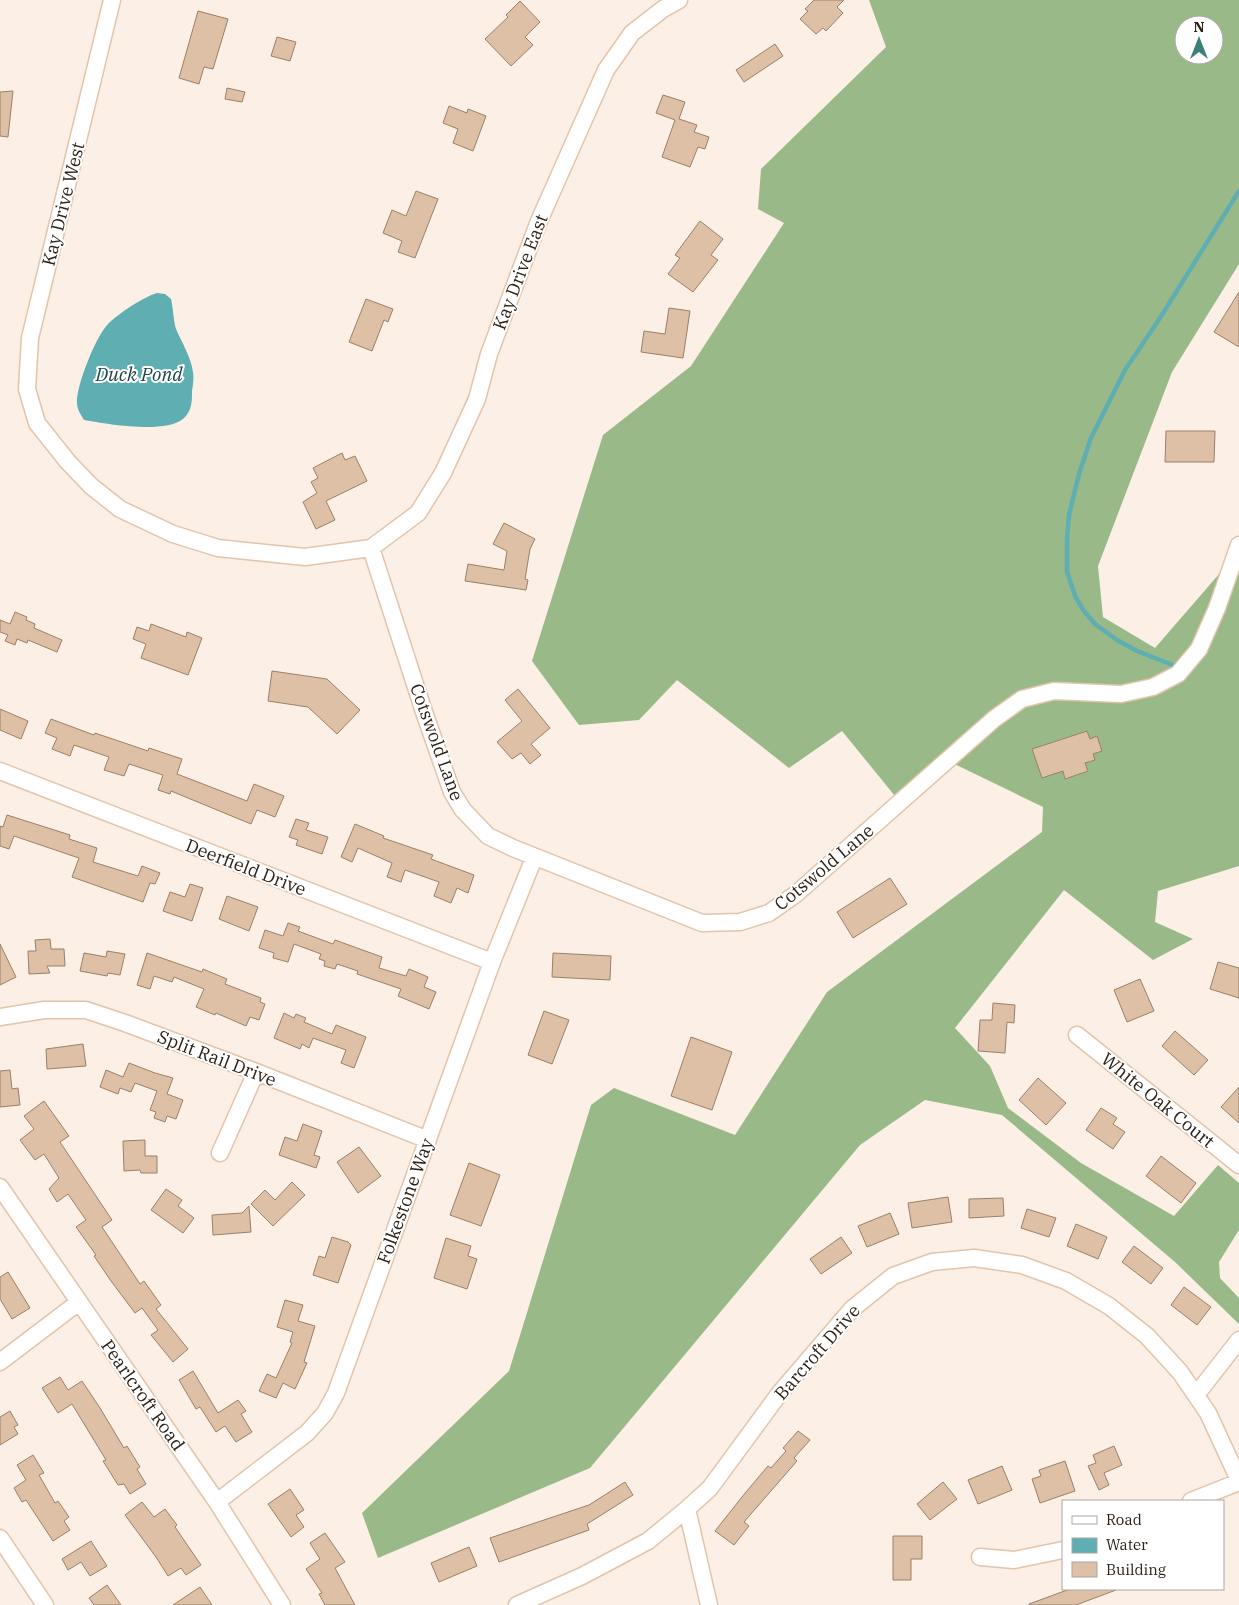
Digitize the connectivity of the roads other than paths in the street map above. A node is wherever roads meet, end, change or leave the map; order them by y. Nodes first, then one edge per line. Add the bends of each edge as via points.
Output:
1 (112, 0) edge
2 (679, 0) edge
3 (1239, 546) edge
4 (371, 548) junction
5 (0, 771) edge
6 (534, 858) junction
7 (492, 962) junction
8 (0, 1017) edge
9 (1077, 1035) dead end
10 (256, 1072) junction
11 (428, 1140) junction
12 (220, 1153) dead end
13 (1239, 1165) edge
14 (0, 1187) edge
15 (79, 1302) junction
16 (1239, 1340) edge
17 (0, 1362) edge
18 (1196, 1395) junction
19 (1239, 1481) edge
20 (1193, 1500) edge
21 (218, 1502) junction
22 (687, 1509) junction
23 (0, 1538) edge
24 (1062, 1550) edge
25 (980, 1557) dead end
26 (45, 1605) edge
27 (282, 1605) edge
28 (518, 1605) edge
29 (709, 1605) edge

1 - 4 street, Kay Drive West via 30,338 26,389 38,423 91,486 120,509 173,534 218,548 305,557
2 - 4 street, Kay Drive East via 632,33 606,70 539,221 489,354 477,399 443,473 418,513
3 - 6 street, Cotswold Lane via 1199,649 1178,674 1153,687 1121,694 1054,692 1022,699 994,719 796,894 769,913 740,922 702,923
4 - 6 street, Cotswold Lane via 452,792 463,810 488,836
5 - 7 street, Deerfield Drive
6 - 7 street, Folkestone Way
7 - 11 street, Folkestone Way
8 - 10 street, Split Rail Drive via 44,1010 86,1010
9 - 13 street, White Oak Court
10 - 11 street, Split Rail Drive
10 - 12 street
11 - 21 street, Folkestone Way via 336,1393 307,1433
14 - 15 street, Pearlcroft Road
15 - 17 street
15 - 21 street, Pearlcroft Road
16 - 18 street
18 - 19 street, Barcroft Drive via 1208,1413
18 - 22 street, Barcroft Drive via 1147,1336 1110,1306 1066,1282 1022,1265 974,1258 932,1262 893,1276 852,1309 779,1394 710,1488
19 - 20 street
21 - 27 street, Pearlcroft Road
22 - 28 street, Barcroft Drive via 648,1541
22 - 29 street
23 - 26 street
24 - 25 street via 1014,1560

